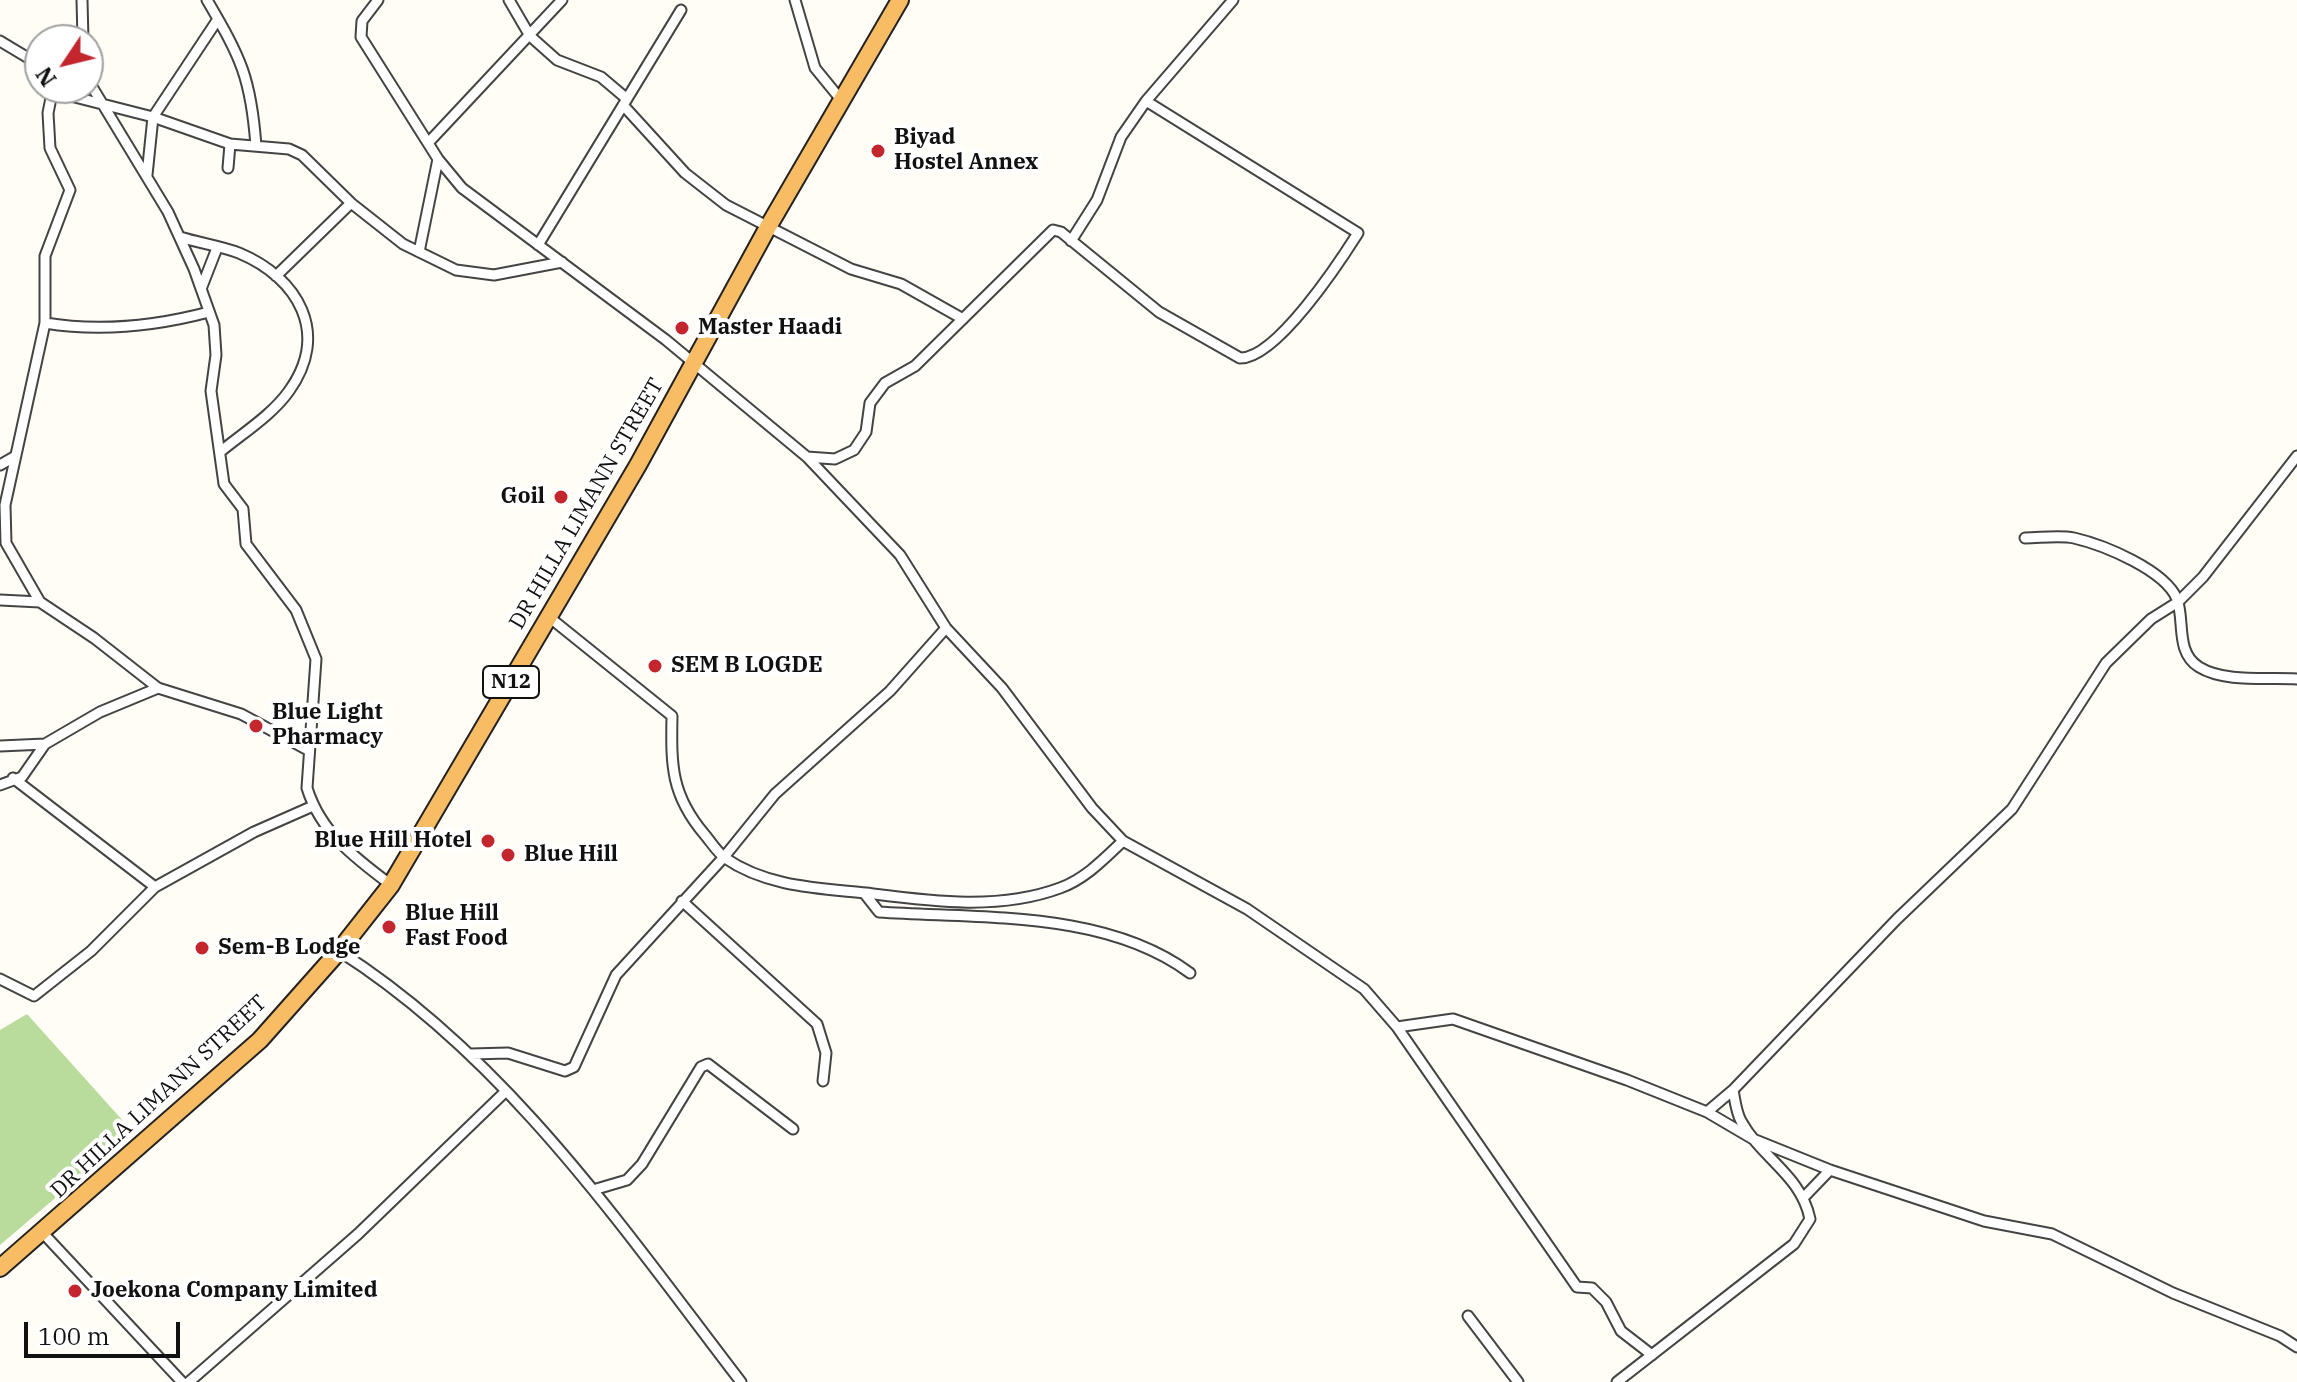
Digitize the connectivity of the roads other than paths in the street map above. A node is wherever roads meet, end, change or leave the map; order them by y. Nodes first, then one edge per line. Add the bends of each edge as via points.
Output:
1 (82, 0) edge
2 (207, 0) edge
3 (378, 0) edge
4 (509, 0) edge
5 (562, 0) edge
6 (795, 0) edge
7 (900, 0) edge
8 (1233, 0) edge
9 (681, 10) dead end
10 (218, 19) junction
11 (83, 24) edge
12 (530, 36) junction
13 (0, 41) edge
14 (24, 55) edge
15 (842, 101) junction
16 (1146, 101) junction
17 (625, 102) junction
18 (50, 104) edge
19 (100, 104) edge
20 (103, 105) junction
21 (153, 117) junction
22 (428, 143) junction
23 (230, 144) junction
24 (256, 146) junction
25 (438, 159) junction
26 (228, 168) dead end
27 (147, 175) junction
28 (351, 203) junction
29 (768, 227) junction
30 (180, 237) junction
31 (1071, 241) junction
32 (538, 245) junction
33 (217, 248) junction
34 (419, 252) junction
35 (562, 262) junction
36 (276, 276) junction
37 (201, 289) junction
38 (209, 312) junction
39 (963, 319) junction
40 (45, 323) junction
41 (692, 364) junction
42 (220, 452) junction
43 (2297, 456) edge
44 (14, 457) junction
45 (807, 457) junction
46 (0, 465) edge
47 (2025, 538) dead end
48 (3, 541) edge
49 (0, 600) edge
50 (40, 602) junction
51 (2178, 602) junction
52 (549, 617) junction
53 (946, 628) junction
54 (2297, 679) edge
55 (158, 688) junction
56 (45, 744) junction
57 (0, 746) edge
58 (308, 750) junction
59 (13, 778) junction
60 (0, 785) edge
61 (313, 806) junction
62 (1123, 841) junction
63 (724, 857) junction
64 (391, 885) junction
65 (155, 887) junction
66 (864, 893) junction
67 (682, 901) junction
68 (339, 951) junction
69 (1190, 973) dead end
70 (0, 979) edge
71 (1397, 1027) junction
72 (471, 1054) junction
73 (823, 1081) dead end
74 (1733, 1090) junction
75 (506, 1091) junction
76 (1707, 1112) junction
77 (793, 1129) dead end
78 (1753, 1139) junction
79 (1830, 1170) junction
80 (593, 1190) junction
81 (1805, 1196) junction
82 (42, 1232) junction
83 (0, 1268) edge
84 (1468, 1316) dead end
85 (2297, 1346) edge
86 (1652, 1355) junction
87 (737, 1379) edge
88 (182, 1382) edge
89 (189, 1382) edge
90 (1518, 1382) edge
91 (1617, 1382) edge

1 - 11 street
2 - 10 street
3 - 22 street via 362,21 361,37
4 - 12 street
5 - 12 street
6 - 15 street via 815,68
7 - 15 highway, DR HILLA LIMANN STREET / N12
8 - 16 street
9 - 17 street
10 - 21 street
10 - 24 street via 245,68
12 - 17 street via 557,60 601,77
12 - 22 street
13 - 14 street
15 - 29 highway, DR HILLA LIMANN STREET / N12
16 - 31 street via 1121,137 1097,200
16 - 31 street via 1358,233 1285,331 1250,359 1167,317
17 - 29 street via 685,173 726,205
17 - 32 street
18 - 40 street via 50,148 70,190 45,256
19 - 20 street
20 - 21 street
20 - 27 street
21 - 23 street
21 - 27 street
22 - 25 street
23 - 24 street
23 - 26 street
24 - 28 street via 302,155
25 - 32 street via 462,188
25 - 34 street
27 - 30 street
28 - 34 street
28 - 36 street
29 - 39 street via 851,269 901,284
29 - 41 highway, DR HILLA LIMANN STREET / N12
30 - 33 street
30 - 37 street
31 - 39 street via 1061,232 1047,233
32 - 35 street
33 - 36 street via 238,253
33 - 37 street
34 - 35 street via 456,270 494,275
35 - 41 street
36 - 42 street via 305,316 309,353 289,392
37 - 38 street
38 - 40 street via 144,326 73,328
38 - 42 street via 216,355 211,391
39 - 45 street via 915,366 885,383 870,403 866,432 854,450 835,459
40 - 44 street
41 - 45 street
41 - 52 highway, DR HILLA LIMANN STREET / N12
42 - 58 street via 224,484 243,509 246,544 296,610 310,639 315,670
43 - 51 street
44 - 46 street
44 - 48 street
45 - 53 street via 900,555
47 - 51 street via 2074,538 2149,567 2166,580
48 - 50 street
49 - 50 street
50 - 55 street
51 - 54 street via 2186,653 2200,667 2235,676
51 - 74 street via 2151,619 2106,663 2012,809 1897,919
52 - 63 street via 672,716 671,766 684,810
52 - 64 highway, DR HILLA LIMANN STREET / N12
53 - 62 street via 1002,688
53 - 63 street via 890,691 775,794
55 - 56 street via 100,712
55 - 58 street via 241,714
56 - 57 street
56 - 59 street via 22,777
58 - 61 street via 307,788
59 - 60 street
59 - 65 street
61 - 64 street via 346,850
61 - 65 street
62 - 66 street via 1092,870 1060,888 1018,897 940,903
62 - 71 street via 1247,909 1364,989
63 - 66 street via 773,880
63 - 67 street
64 - 68 highway, DR HILLA LIMANN STREET / N12
65 - 70 street via 91,951 34,996
66 - 69 street via 879,912 1074,926 1164,954
67 - 72 street via 616,975 574,1067 565,1071 508,1053
67 - 73 street via 817,1024 826,1053
68 - 72 street
68 - 82 highway, DR HILLA LIMANN STREET / N12 via 260,1040
71 - 76 street via 1453,1019
71 - 86 street via 1577,1287 1592,1288 1621,1331
72 - 75 street
74 - 76 street
74 - 78 street via 1739,1117
75 - 80 street
75 - 89 street via 358,1234
76 - 78 street
77 - 80 street via 708,1064 701,1067 642,1164 627,1180
78 - 79 street
78 - 81 street
79 - 81 street
79 - 85 street via 1984,1221 2052,1234
80 - 87 street
81 - 86 street via 1810,1219 1794,1244
82 - 83 highway, DR HILLA LIMANN STREET / N12
82 - 88 street
84 - 90 street
86 - 91 street

